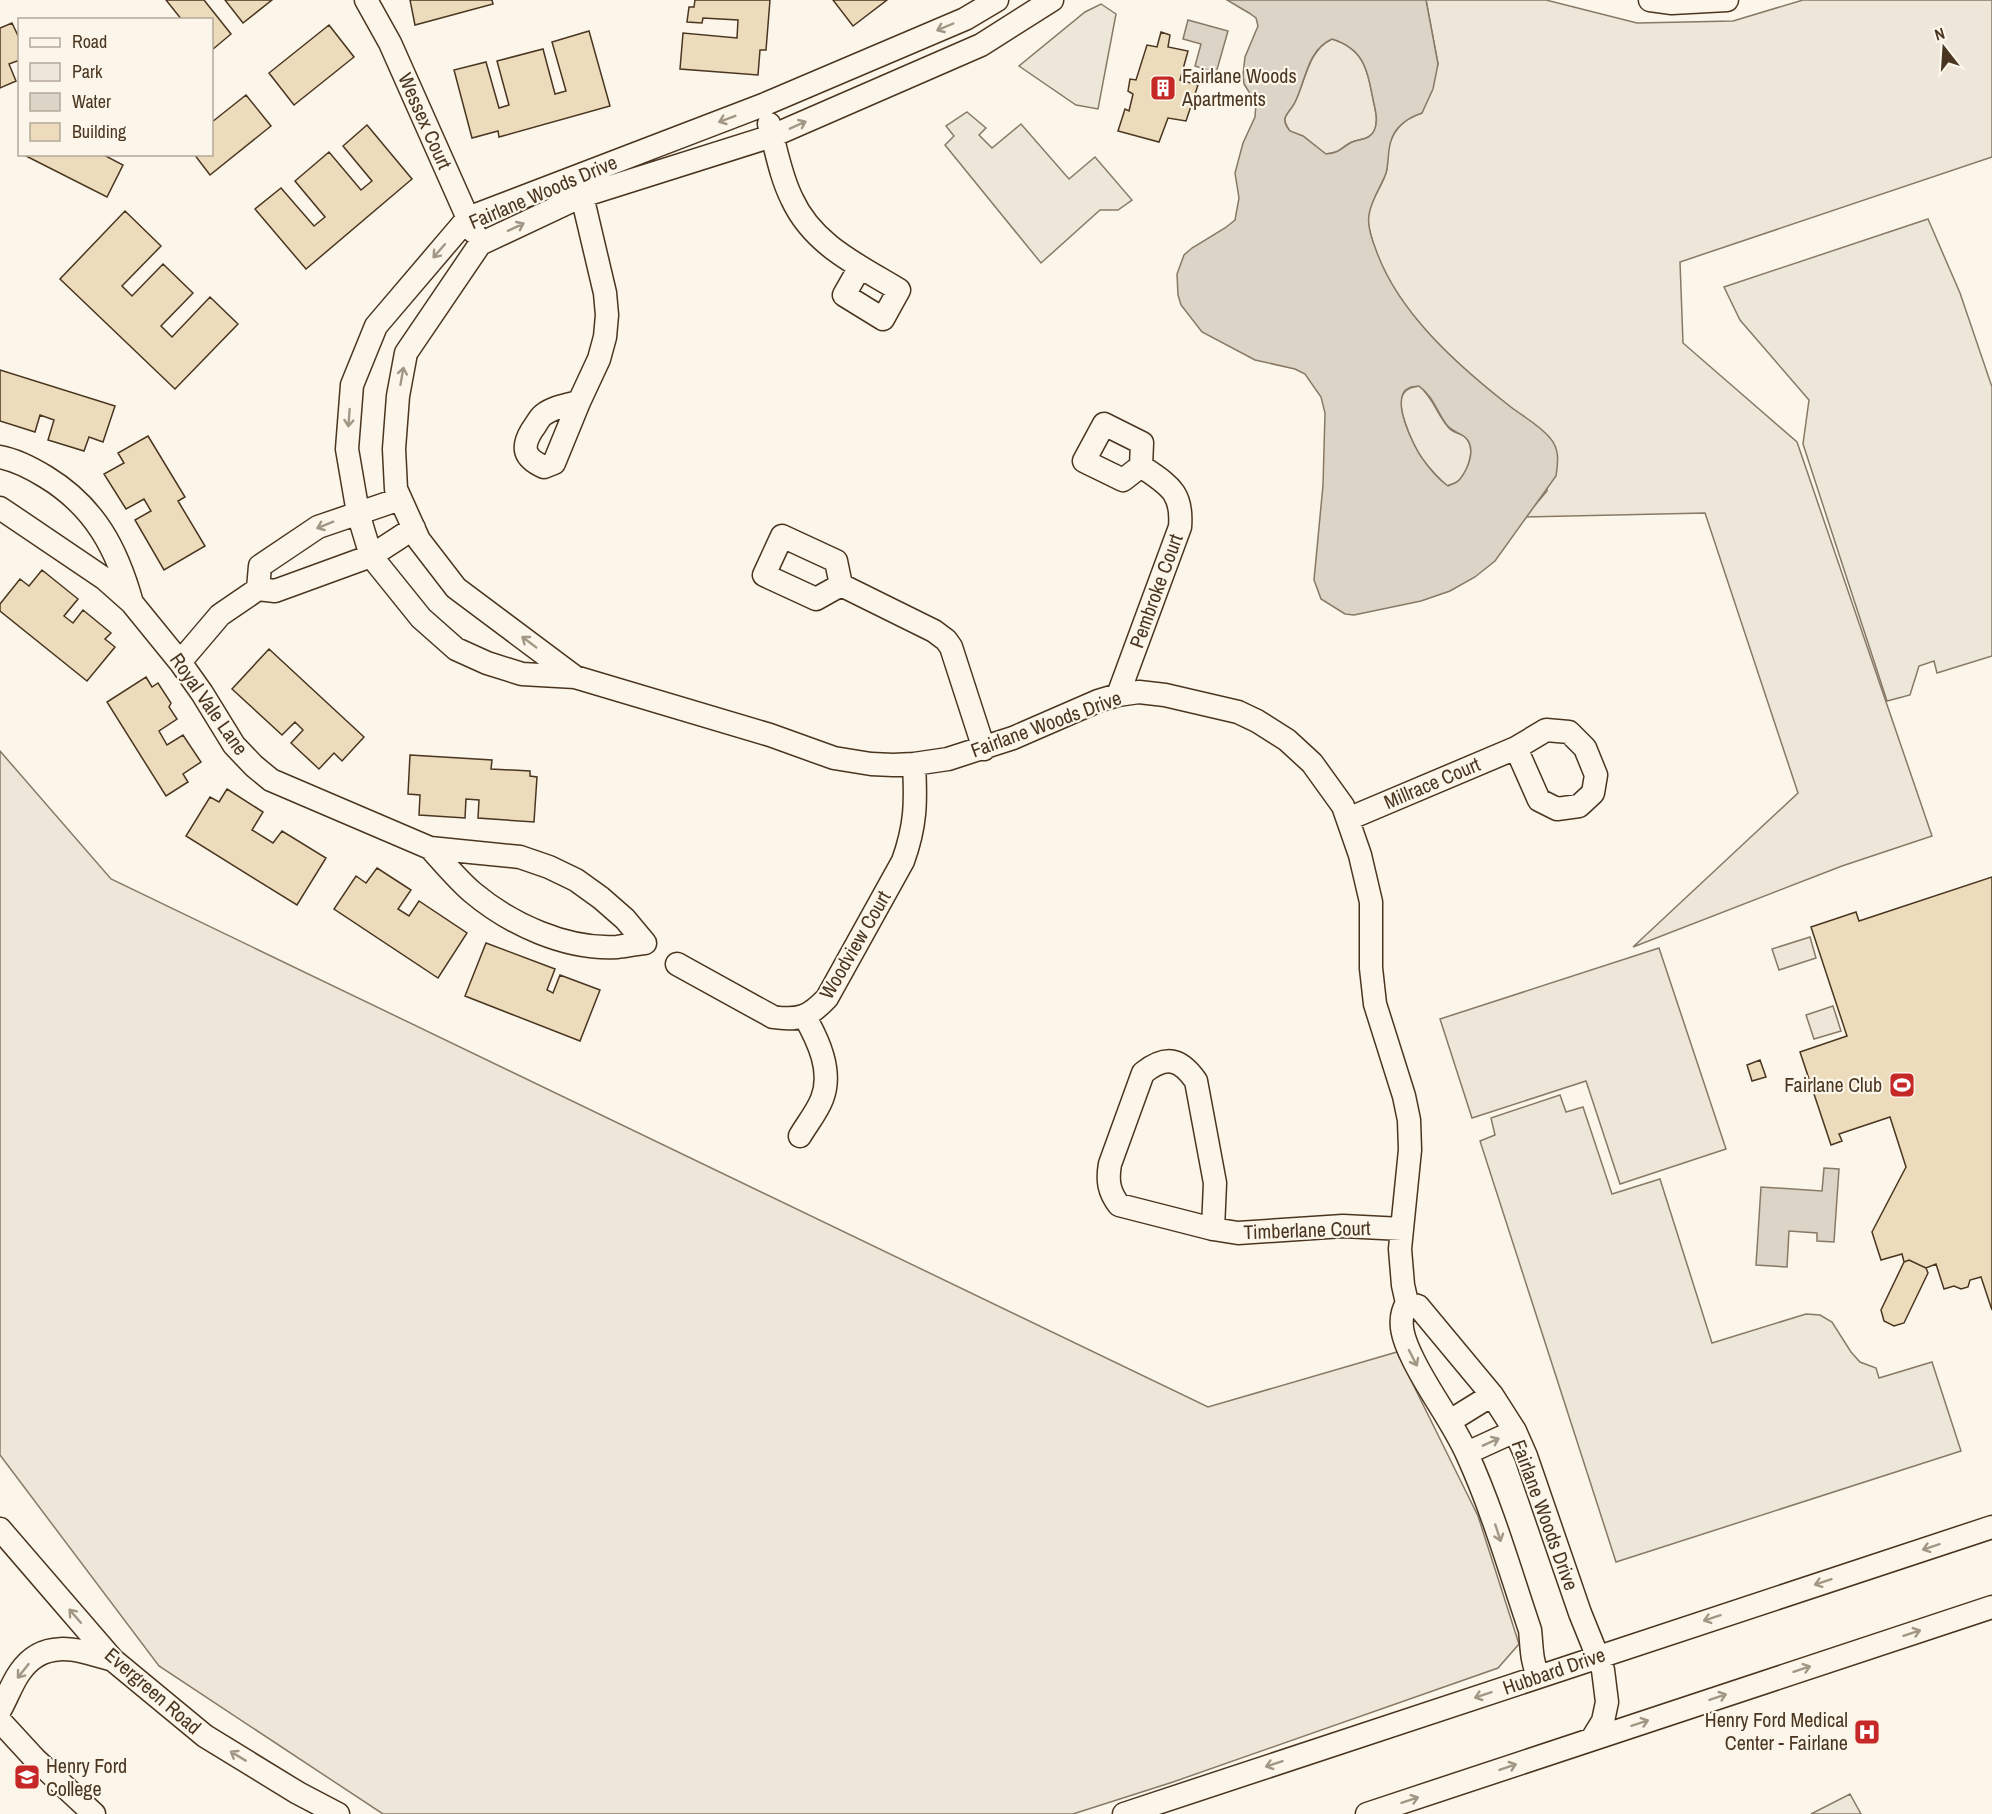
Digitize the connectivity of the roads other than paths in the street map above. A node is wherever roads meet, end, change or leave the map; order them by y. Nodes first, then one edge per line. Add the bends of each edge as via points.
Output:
1 (366, 0) edge
2 (997, 0) edge
3 (1052, 0) edge
4 (1650, 0) edge
5 (1726, 0) edge
6 (763, 105) junction
7 (772, 136) junction
8 (579, 186) junction
9 (468, 218) junction
10 (480, 244) junction
11 (860, 267) dead end
12 (579, 402) dead end
13 (0, 458) edge
14 (1141, 466) dead end
15 (400, 499) junction
16 (0, 508) edge
17 (358, 513) junction
18 (414, 528) junction
19 (371, 556) junction
20 (841, 585) dead end
21 (258, 589) junction
22 (132, 603) junction
23 (180, 662) junction
24 (575, 677) junction
25 (1118, 695) junction
26 (1516, 748) dead end
27 (984, 749) junction
28 (914, 764) junction
29 (1348, 819) junction
30 (430, 848) junction
31 (677, 964) dead end
32 (805, 1017) junction
33 (801, 1136) dead end
34 (1213, 1229) junction
35 (1402, 1229) junction
36 (1407, 1304) junction
37 (1492, 1395) junction
38 (1450, 1421) junction
39 (1515, 1431) junction
40 (1467, 1453) junction
41 (0, 1530) edge
42 (1990, 1531) edge
43 (0, 1556) edge
44 (1992, 1607) edge
45 (1598, 1656) junction
46 (113, 1660) junction
47 (1538, 1676) junction
48 (0, 1710) edge
49 (0, 1720) edge
50 (1592, 1739) junction
51 (94, 1814) edge
52 (338, 1814) edge
53 (1124, 1814) edge
54 (1367, 1814) edge

1 - 9 street, Wessex Court via 390,43
2 -> 6 street, Fairlane Woods Drive via 965,19
7 -> 3 street, Fairlane Woods Drive via 981,45
4 - 5 street
6 - 7 street
6 -> 8 street, Fairlane Woods Drive
7 - 8 street, Fairlane Woods Drive
7 - 11 street via 792,200 810,228 823,242
8 - 9 street, Fairlane Woods Drive
10 -> 8 street, Fairlane Woods Drive
8 - 12 street via 607,315 600,359
9 - 10 street, Wessex Court
9 -> 17 street, Fairlane Woods Drive via 376,327 352,385 347,449
15 -> 10 street, Fairlane Woods Drive via 394,449 406,353
13 - 22 street, Royal Vale Lane via 55,482 90,512 124,572
14 - 25 street, Pembroke Court via 1172,487 1181,514 1180,527
15 - 17 street
15 - 18 street, Fairlane Woods Drive
16 - 22 street, Royal Vale Lane via 105,579
17 - 19 street, Fairlane Woods Drive
17 -> 21 street via 318,527 260,566
18 - 19 street
24 -> 18 street, Fairlane Woods Drive via 456,588
19 - 21 street via 274,591
19 - 24 street, Fairlane Woods Drive via 421,618 456,649 522,674
20 - 27 street via 946,640 957,661
21 - 23 street via 220,615
22 - 23 street, Royal Vale Lane
23 - 30 street, Royal Vale Lane via 234,745 271,780
24 - 28 street, Fairlane Woods Drive via 834,758 871,764
25 - 27 street, Fairlane Woods Drive
25 - 29 street, Fairlane Woods Drive via 1165,695 1238,712 1257,721 1287,740 1312,763 1334,791
26 - 29 street, Millrace Court
27 - 28 street, Fairlane Woods Drive
28 - 32 street, Woodview Court via 915,818 903,861 827,998
29 - 35 street, Fairlane Woods Drive via 1371,902 1375,1004 1409,1120
30 - 30 street, Royal Vale Lane via 471,891 520,925 585,944 615,947 645,943 601,898 549,867 520,858
31 - 32 street, Woodview Court via 773,1017
32 - 33 street via 818,1041 825,1081 822,1098
34 - 34 street, Timberlane Court via 1119,1206 1111,1194 1110,1164 1143,1072 1155,1064 1170,1060 1187,1068 1196,1081 1215,1183
34 - 35 street, Timberlane Court via 1238,1233 1343,1226
35 - 36 street, Fairlane Woods Drive via 1400,1249
36 - 37 street, Fairlane Woods Drive via 1418,1306
36 -> 38 street, Fairlane Woods Drive via 1401,1313 1408,1348
37 - 38 street
37 - 39 street, Fairlane Woods Drive
38 - 40 street, Fairlane Woods Drive
40 -> 39 street
39 - 45 street, Fairlane Woods Drive
40 -> 47 street, Fairlane Woods Drive via 1530,1630 1531,1658
41 - 43 street
46 -> 41 street, Evergreen Road
42 -> 45 street, Hubbard Drive
50 -> 44 street
45 - 47 street, Hubbard Drive
45 - 50 street, Fairlane Woods Drive via 1607,1702 1603,1721
46 -> 48 street via 81,1651 59,1649 39,1653 20,1672
52 -> 46 street, Evergreen Road via 206,1736
47 -> 53 street, Hubbard Drive
49 - 51 street
54 -> 50 street

